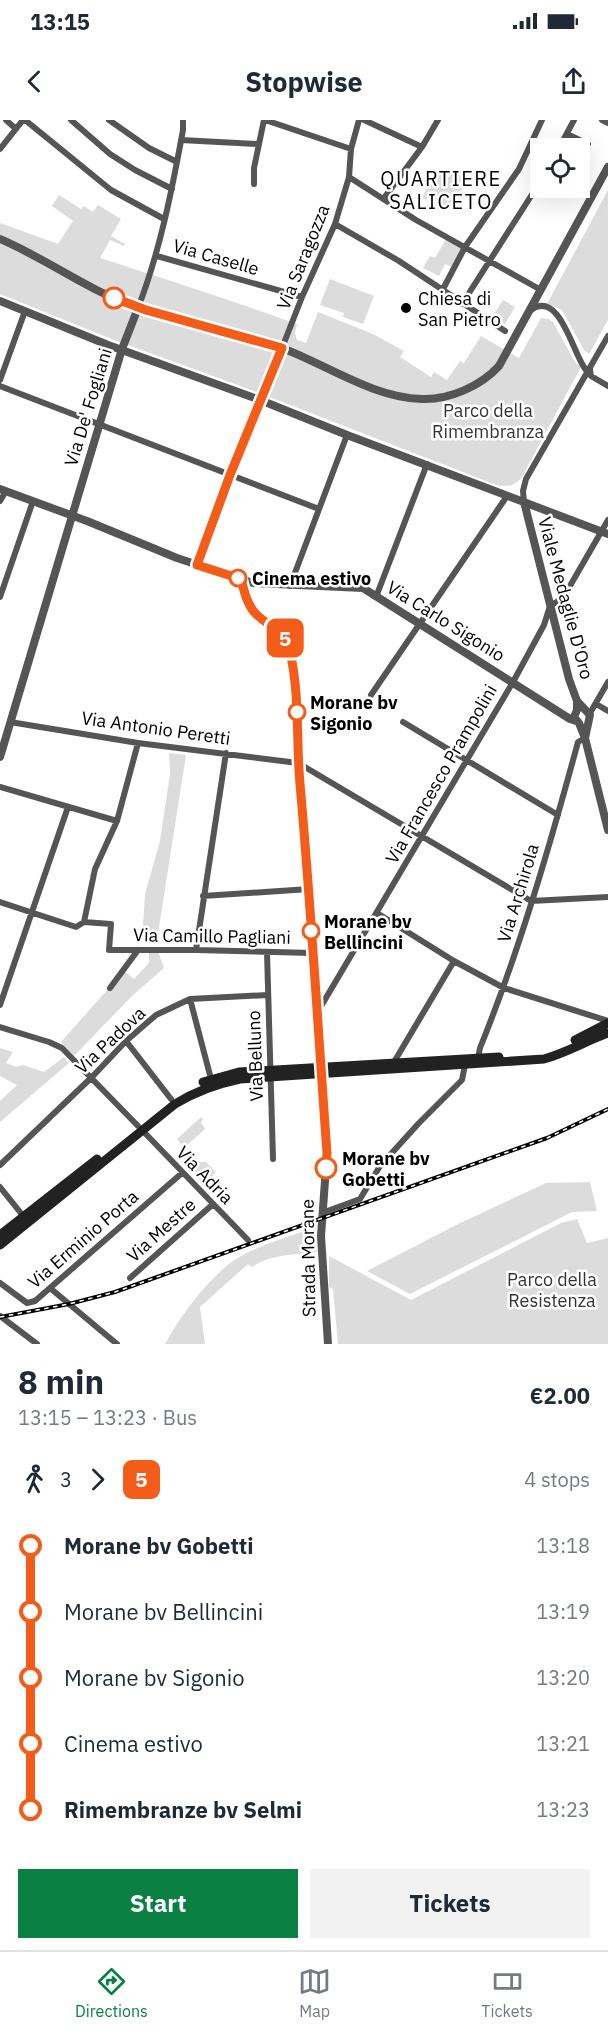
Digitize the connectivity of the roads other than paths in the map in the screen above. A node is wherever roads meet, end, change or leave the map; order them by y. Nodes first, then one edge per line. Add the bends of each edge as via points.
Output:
1 (6, 120) edge
2 (24, 120) edge
3 (71, 120) edge
4 (108, 120) edge
5 (181, 120) edge
6 (264, 120) edge
7 (348, 120) edge
8 (438, 120) edge
9 (542, 120) edge
10 (574, 120) edge
11 (602, 120) edge
12 (360, 121) edge
13 (0, 122) edge
14 (608, 123) edge
15 (16, 129) junction
16 (567, 134) junction
17 (565, 138) edge
18 (575, 138) edge
19 (181, 140) junction
20 (258, 144) junction
21 (422, 147) junction
22 (0, 149) edge
23 (351, 149) junction
24 (177, 162) junction
25 (608, 167) edge
26 (348, 177) junction
27 (254, 184) dead end
28 (172, 189) junction
29 (530, 197) edge
30 (384, 198) junction
31 (164, 219) junction
32 (335, 224) junction
33 (0, 239) edge
34 (465, 247) junction
35 (157, 256) junction
36 (489, 260) junction
37 (541, 290) junction
38 (442, 291) junction
39 (302, 297) junction
40 (0, 300) edge
41 (462, 304) junction
42 (138, 308) junction
43 (26, 311) junction
44 (528, 313) junction
45 (505, 331) dead end
46 (608, 336) edge
47 (282, 348) junction
48 (122, 350) junction
49 (591, 367) junction
50 (0, 380) edge
51 (0, 386) edge
52 (608, 386) edge
53 (260, 400) junction
54 (100, 424) junction
55 (347, 435) junction
56 (427, 464) junction
57 (230, 475) junction
58 (3, 490) edge
59 (505, 499) dead end
60 (0, 501) edge
61 (33, 501) junction
62 (524, 502) junction
63 (319, 509) junction
64 (71, 516) junction
65 (608, 520) edge
66 (604, 533) edge
67 (197, 565) junction
68 (241, 579) junction
69 (290, 586) junction
70 (0, 597) edge
71 (376, 597) junction
72 (550, 606) junction
73 (419, 625) junction
74 (513, 682) junction
75 (608, 682) edge
76 (371, 695) dead end
77 (596, 704) junction
78 (608, 711) edge
79 (581, 714) junction
80 (10, 722) junction
81 (403, 722) dead end
82 (585, 738) junction
83 (138, 743) junction
84 (226, 753) junction
85 (0, 757) edge
86 (467, 759) junction
87 (298, 763) junction
88 (0, 787) edge
89 (68, 807) junction
90 (558, 815) junction
91 (117, 821) junction
92 (608, 830) edge
93 (421, 837) junction
94 (309, 889) junction
95 (203, 896) junction
96 (608, 897) edge
97 (531, 901) junction
98 (0, 902) edge
99 (31, 912) junction
100 (377, 913) junction
101 (84, 922) junction
102 (138, 950) junction
103 (196, 950) junction
104 (267, 952) junction
105 (312, 953) junction
106 (454, 961) junction
107 (110, 988) dead end
108 (504, 988) junction
109 (268, 995) junction
110 (190, 999) junction
111 (0, 1005) edge
112 (316, 1014) junction
113 (608, 1022) edge
114 (0, 1027) edge
115 (608, 1033) edge
116 (126, 1041) junction
117 (478, 1058) junction
118 (465, 1065) junction
119 (394, 1066) junction
120 (320, 1070) junction
121 (271, 1074) junction
122 (92, 1077) junction
123 (212, 1082) junction
124 (173, 1102) junction
125 (140, 1128) junction
126 (273, 1159) dead end
127 (0, 1165) edge
128 (182, 1173) junction
129 (0, 1187) edge
130 (212, 1205) junction
131 (322, 1213) junction
132 (27, 1220) junction
133 (0, 1235) edge
134 (248, 1240) dead end
135 (0, 1245) edge
136 (130, 1278) dead end
137 (0, 1283) edge
138 (50, 1288) junction
139 (0, 1316) edge
140 (36, 1344) edge
141 (117, 1344) edge
142 (328, 1344) edge

1 - 13 street
1 - 15 street
2 - 15 street
2 - 31 street via 111,190
3 - 28 street via 110,154
4 - 24 street
5 - 19 street
6 - 20 street
6 - 23 street
7 - 12 street
8 - 21 street
9 - 34 street via 519,169
10 - 16 street
11 - 14 street
12 - 21 street
12 - 23 street, Via Saragozza
15 - 22 street
16 - 17 street
16 - 18 street
19 - 20 street
19 - 24 street
20 - 27 street
21 - 30 street
23 - 26 street, Via Saragozza
24 - 28 street
25 - 37 street
26 - 30 street
26 - 32 street, Via Saragozza
28 - 31 street
29 - 36 street
30 - 34 street
31 - 35 street
32 - 38 street
32 - 39 street, Via Saragozza
33 - 42 street
34 - 36 street
34 - 38 street
35 - 39 street, Via Caselle
35 - 42 street
36 - 37 street
36 - 41 street
37 - 44 street
38 - 41 street
39 - 47 street, Via Saragozza
40 - 43 street
41 - 45 street
42 - 47 street
42 - 48 street, Via De' Fogliani
43 - 48 street
43 - 50 street
44 - 47 street via 505,357 489,376 439,398 406,398 384,392
44 - 49 street via 540,306 555,312 580,363 586,370
46 - 49 street
47 - 53 street
48 - 53 street
48 - 54 street, Via De' Fogliani
49 - 52 street via 591,376
49 - 62 street via 526,478
51 - 54 street
53 - 55 street
53 - 57 street
54 - 57 street
54 - 64 street, Via De' Fogliani
55 - 56 street
55 - 63 street
56 - 62 street
56 - 71 street
57 - 63 street
57 - 67 street
58 - 60 street
58 - 61 street, Via Carlo Sigonio
59 - 73 street
61 - 64 street, Via Carlo Sigonio
61 - 70 street
62 - 66 street
62 - 72 street, Viale Medaglie D'Oro
63 - 69 street
64 - 67 street, Via Carlo Sigonio
64 - 80 street, Via De' Fogliani
65 - 66 street, Via Francesco Prampolini
66 - 72 street, Via Francesco Prampolini via 563,598
67 - 68 street, Via Carlo Sigonio
68 - 69 street, Via Carlo Sigonio
68 - 87 street, Strada Morane via 253,610 278,629 289,646
69 - 71 street, Via Carlo Sigonio via 363,588
71 - 73 street, Via Carlo Sigonio
72 - 74 street, Via Francesco Prampolini
72 - 79 street, Viale Medaglie D'Oro
73 - 74 street, Via Carlo Sigonio
73 - 76 street
74 - 79 street, Via Carlo Sigonio via 558,711
74 - 86 street, Via Francesco Prampolini
75 - 77 street
77 - 78 street
77 - 79 street
79 - 82 street, Viale Medaglie D'Oro
80 - 83 street, Via Antonio Peretti
80 - 85 street, Via De' Fogliani
81 - 86 street
82 - 90 street, Via Archirola via 578,742
82 - 92 street, Viale Medaglie D'Oro
83 - 84 street, Via Antonio Peretti
83 - 91 street
84 - 87 street, Via Antonio Peretti
84 - 95 street
86 - 90 street
86 - 93 street, Via Francesco Prampolini
87 - 93 street
87 - 94 street, Strada Morane
88 - 89 street
89 - 91 street
89 - 99 street
90 - 97 street, Via Archirola
91 - 101 street via 95,868
93 - 97 street
93 - 100 street, Via Francesco Prampolini
94 - 95 street
94 - 105 street, Strada Morane
95 - 103 street
96 - 97 street
97 - 108 street, Via Archirola
98 - 99 street, Via Camillo Pagliani
99 - 101 street, Via Camillo Pagliani via 76,927
99 - 111 street
100 - 106 street
100 - 112 street, Via Francesco Prampolini
101 - 102 street, Via Camillo Pagliani via 111,924 109,950
102 - 103 street, Via Camillo Pagliani
102 - 107 street
103 - 104 street, Via Camillo Pagliani
104 - 105 street, Via Camillo Pagliani
104 - 109 street, Via Belluno
105 - 112 street, Strada Morane
106 - 108 street
106 - 119 street
108 - 113 street
108 - 117 street, Via Archirola
109 - 110 street, Via Padova
109 - 121 street, Via Belluno
110 - 116 street, Via Padova via 156,1015
110 - 123 street
112 - 120 street, Strada Morane
113 - 117 main road via 552,1052
114 - 122 street, Via Adria via 62,1048
115 - 118 main road via 544,1059
116 - 122 street, Via Padova
116 - 124 street
117 - 119 main road
118 - 119 main road
118 - 131 street via 462,1080 380,1167 360,1199
119 - 120 main road
120 - 121 main road
120 - 131 street, Strada Morane via 327,1153
121 - 123 main road
121 - 126 street, Via Belluno
122 - 125 street, Via Adria
122 - 127 street, Via Padova
123 - 124 main road
124 - 125 main road
125 - 128 street, Via Adria
125 - 132 main road
128 - 130 street, Via Adria
128 - 138 street, Via Erminio Porta
129 - 132 street
130 - 134 street, Via Adria
130 - 136 street, Via Mestre
131 - 142 street, Strada Morane
132 - 133 main road
132 - 135 main road
137 - 138 street, Via Erminio Porta via 27,1303
138 - 141 street
139 - 140 street

